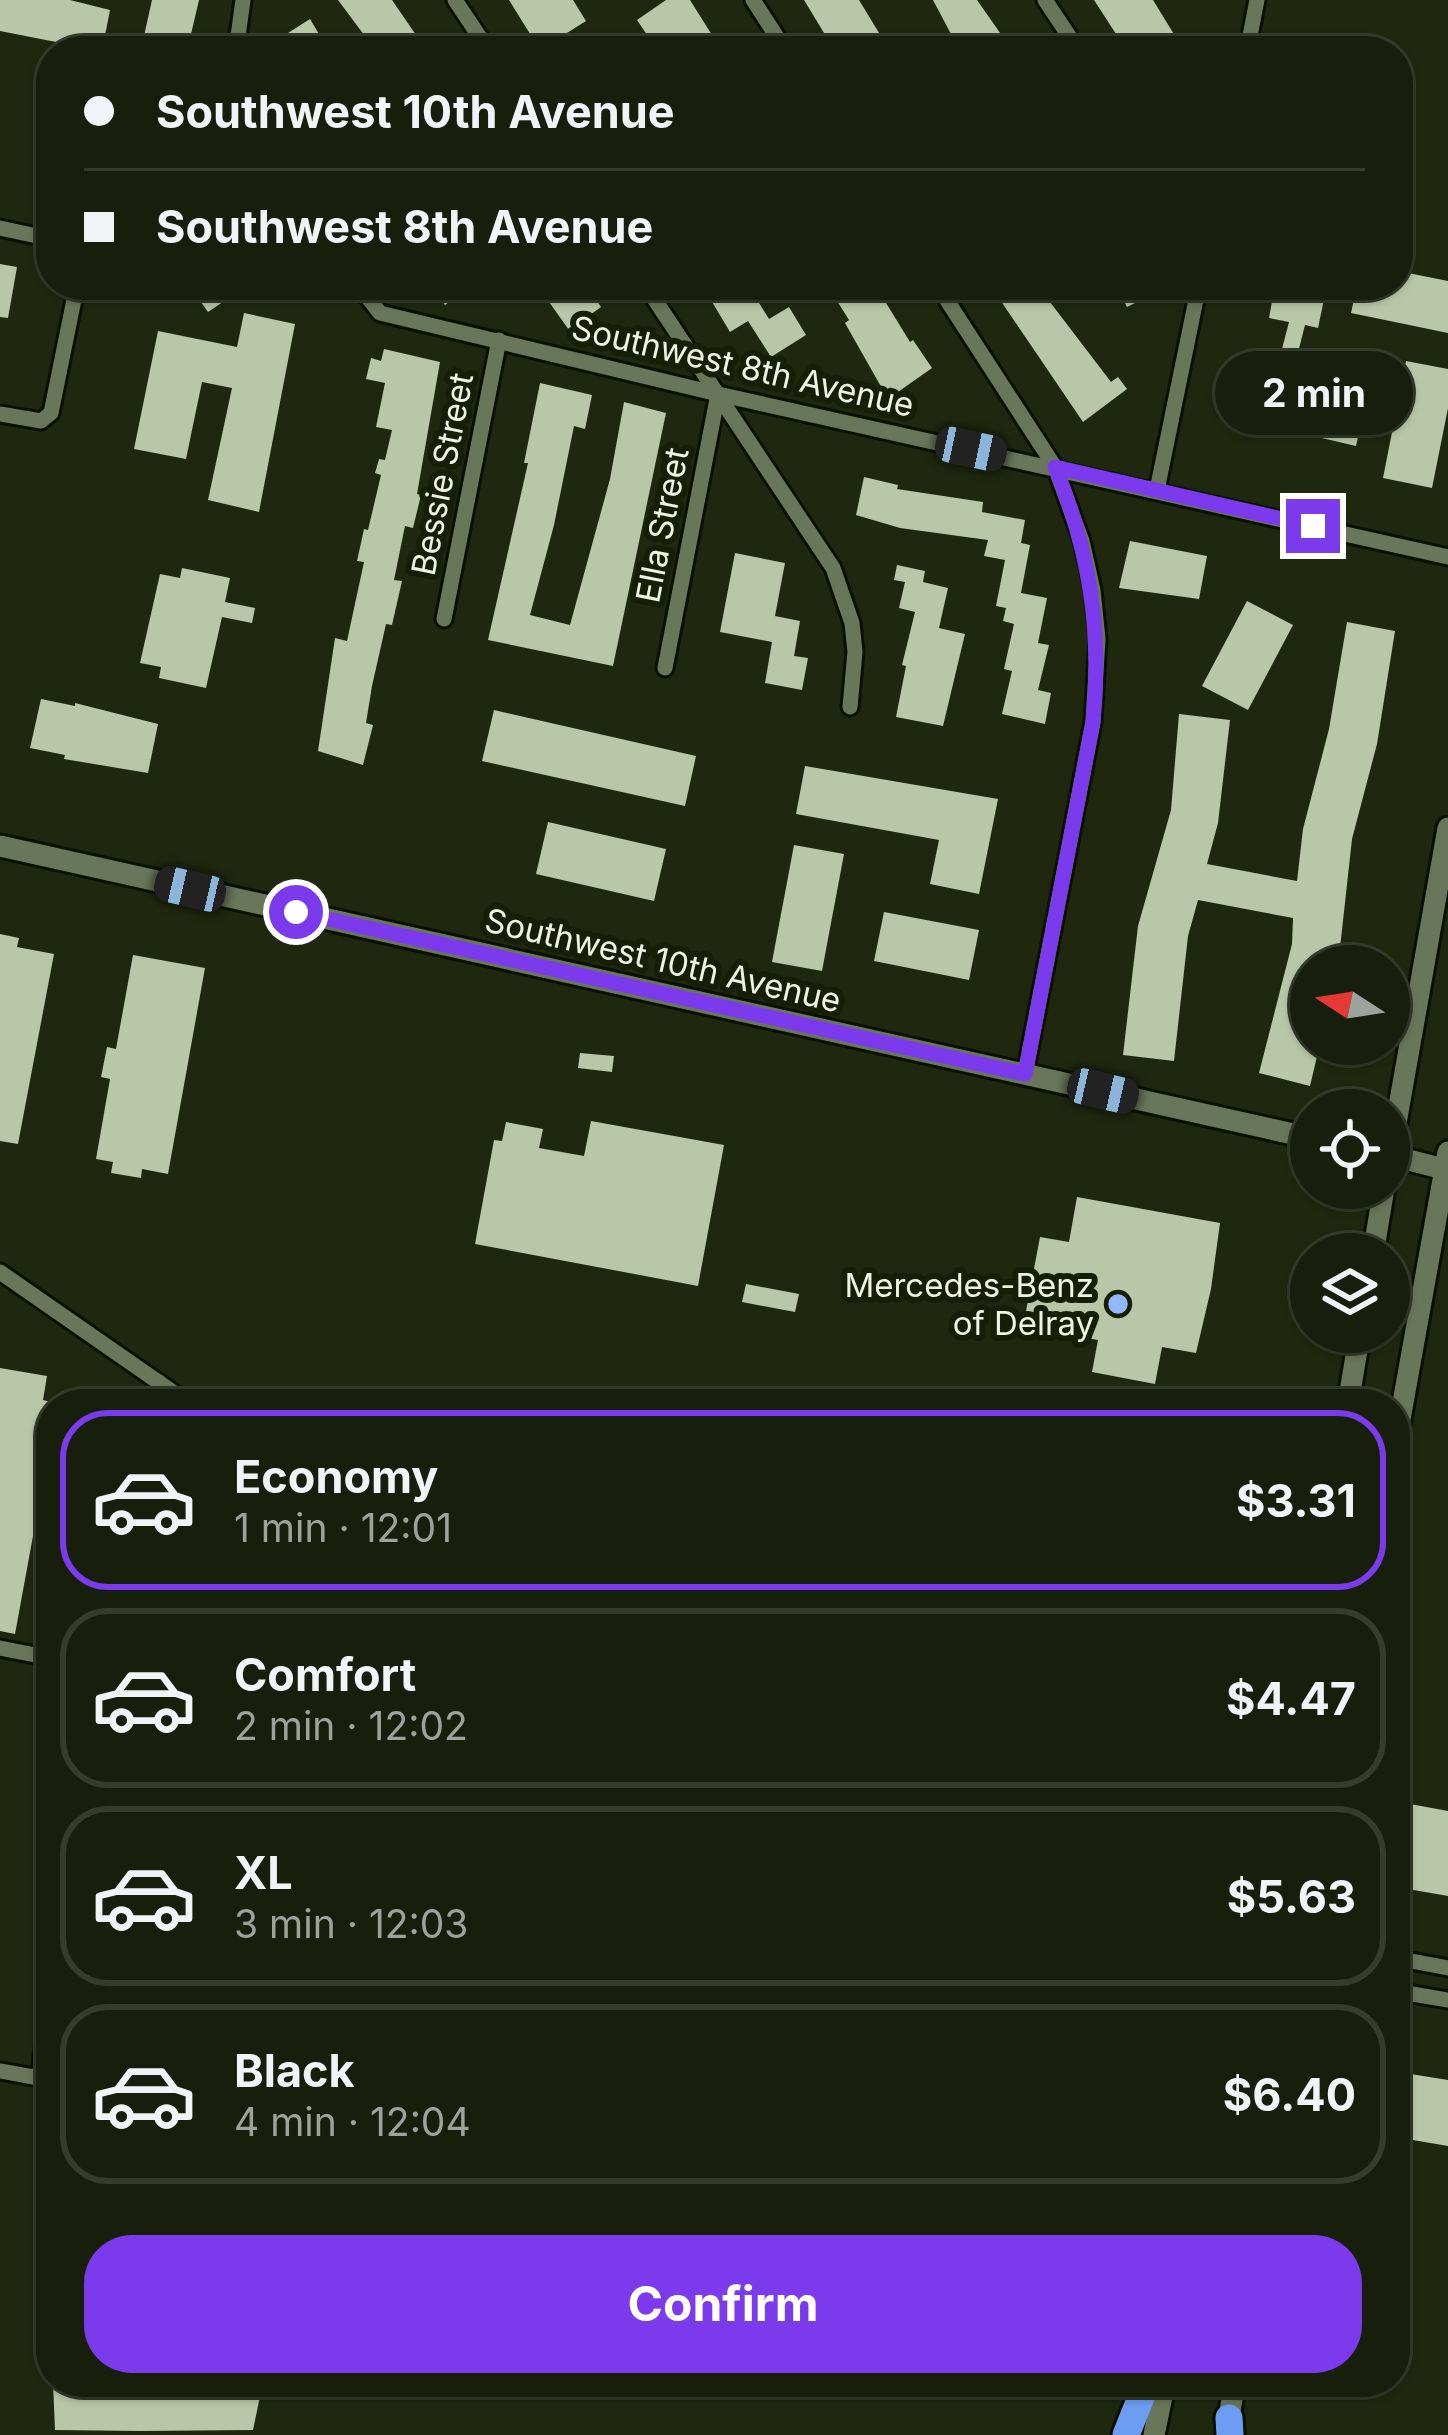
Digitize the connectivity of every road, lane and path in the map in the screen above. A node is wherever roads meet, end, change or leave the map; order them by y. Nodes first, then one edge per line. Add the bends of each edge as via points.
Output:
1 (243, 0) edge
2 (455, 0) edge
3 (753, 0) edge
4 (1045, 0) edge
5 (1257, 0) edge
6 (238, 36) edge
7 (479, 36) edge
8 (776, 36) edge
9 (1069, 36) edge
10 (1250, 36) edge
11 (0, 228) edge
12 (36, 236) edge
13 (74, 300) edge
14 (370, 300) edge
15 (655, 300) edge
16 (947, 300) edge
17 (1196, 300) edge
18 (499, 340) junction
19 (718, 394) junction
20 (0, 414) edge
21 (1055, 467) junction
22 (1157, 490) junction
23 (1448, 557) edge
24 (444, 619) dead end
25 (665, 668) dead end
26 (850, 707) dead end
27 (1448, 828) edge
28 (0, 846) edge
29 (1025, 1074) junction
30 (1401, 1089) edge
31 (1290, 1133) edge
32 (1410, 1161) edge
33 (1447, 1165) edge
34 (0, 1271) edge
35 (1356, 1353) edge
36 (159, 1382) junction
37 (158, 1389) edge
38 (169, 1389) edge
39 (1350, 1389) edge
40 (1406, 1389) edge
41 (0, 1648) edge
42 (36, 1655) edge
43 (1410, 1961) edge
44 (1448, 1968) edge
45 (1410, 1994) edge
46 (1448, 2000) edge
47 (0, 2071) edge
48 (36, 2077) edge
49 (1141, 2397) edge
50 (1162, 2397) edge
51 (1232, 2397) edge
52 (1228, 2430) edge
53 (1126, 2435) edge
54 (1154, 2435) edge

1 - 6 street
2 - 7 street
3 - 8 street
4 - 9 street
5 - 10 street
11 - 12 street
13 - 20 street via 51,412 41,421
14 - 18 street, Southwest 8th Avenue via 378,310
15 - 19 street
16 - 21 street
17 - 22 street
18 - 19 street, Southwest 8th Avenue
18 - 24 street, Bessie Street
19 - 21 street, Southwest 8th Avenue
19 - 25 street, Ella Street
19 - 26 street via 844,595 855,652
21 - 22 street, Southwest 8th Avenue
21 - 29 street via 1093,590 1098,673
22 - 23 street, Southwest 8th Avenue
27 - 30 street
28 - 29 street, Southwest 10th Avenue
29 - 31 street, Southwest 10th Avenue
32 - 33 street
33 - 40 street
34 - 36 street
35 - 39 street
36 - 37 street
36 - 38 street
41 - 42 street
43 - 44 street
45 - 46 street
47 - 48 street
49 - 53 highway
50 - 54 street
51 - 52 street

